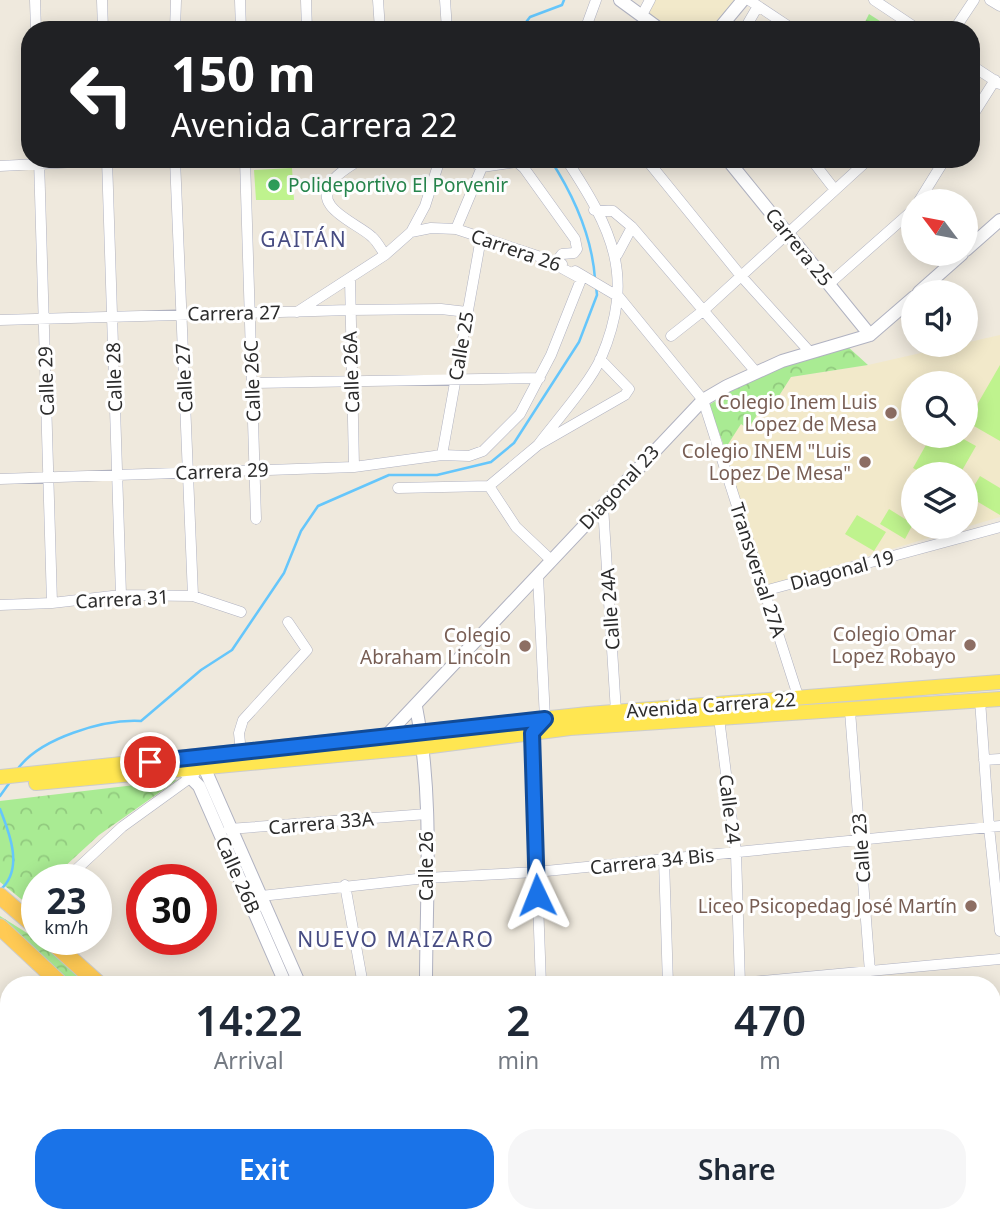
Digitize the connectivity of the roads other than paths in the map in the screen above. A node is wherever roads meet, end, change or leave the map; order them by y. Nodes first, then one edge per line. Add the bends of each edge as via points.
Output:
1 (35, 0) edge
2 (102, 0) edge
3 (176, 0) edge
4 (240, 0) edge
5 (306, 0) edge
6 (378, 0) edge
7 (446, 0) edge
8 (596, 0) edge
9 (620, 0) edge
10 (650, 0) edge
11 (743, 0) edge
12 (874, 0) edge
13 (974, 0) edge
14 (990, 0) edge
15 (754, 3) edge
16 (1000, 6) edge
17 (634, 8) edge
18 (36, 21) edge
19 (103, 21) edge
20 (175, 21) edge
21 (241, 21) edge
22 (307, 21) edge
23 (379, 21) edge
24 (447, 21) edge
25 (588, 21) edge
26 (650, 21) edge
27 (726, 21) edge
28 (747, 21) edge
29 (781, 21) edge
30 (906, 21) edge
31 (960, 21) edge
32 (980, 71) edge
33 (997, 82) edge
34 (980, 106) edge
35 (21, 164) edge
36 (0, 166) edge
37 (39, 168) edge
38 (107, 168) edge
39 (175, 168) edge
40 (245, 168) edge
41 (349, 168) edge
42 (437, 168) edge
43 (482, 168) edge
44 (522, 168) edge
45 (571, 168) edge
46 (653, 168) edge
47 (734, 168) edge
48 (818, 168) edge
49 (859, 168) edge
50 (939, 168) edge
51 (926, 189) edge
52 (835, 190) junction
53 (594, 210) junction
54 (1000, 220) edge
55 (901, 221) edge
56 (632, 227) junction
57 (456, 229) junction
58 (411, 232) junction
59 (787, 233) junction
60 (481, 238) junction
61 (978, 239) edge
62 (385, 255) junction
63 (617, 255) junction
64 (556, 262) junction
65 (948, 266) edge
66 (741, 276) junction
67 (350, 278) junction
68 (933, 280) edge
69 (829, 285) junction
70 (619, 296) junction
71 (901, 308) edge
72 (349, 310) junction
73 (704, 310) junction
74 (250, 312) junction
75 (297, 312) junction
76 (467, 312) junction
77 (181, 314) junction
78 (112, 316) junction
79 (44, 318) junction
80 (0, 320) edge
81 (870, 335) junction
82 (671, 336) dead end
83 (809, 351) junction
84 (600, 359) junction
85 (756, 372) junction
86 (540, 378) junction
87 (455, 380) junction
88 (352, 382) junction
89 (252, 383) junction
90 (704, 400) junction
91 (538, 445) junction
92 (442, 455) junction
93 (354, 467) junction
94 (255, 470) junction
95 (190, 472) junction
96 (117, 475) junction
97 (48, 478) junction
98 (0, 479) edge
99 (489, 486) junction
100 (398, 488) dead end
101 (603, 506) junction
102 (256, 519) dead end
103 (1000, 527) edge
104 (551, 560) junction
105 (538, 576) junction
106 (764, 591) junction
107 (121, 596) junction
108 (193, 596) junction
109 (52, 603) junction
110 (0, 605) edge
111 (241, 612) dead end
112 (288, 622) dead end
113 (1000, 682) edge
114 (799, 699) junction
115 (1000, 699) edge
116 (981, 701) junction
117 (416, 707) junction
118 (850, 711) junction
119 (617, 712) junction
120 (719, 718) junction
121 (545, 719) junction
122 (532, 733) junction
123 (385, 737) junction
124 (423, 741) junction
125 (241, 753) junction
126 (1000, 759) edge
127 (984, 760) junction
128 (204, 767) junction
129 (187, 773) junction
130 (7, 780) edge
131 (427, 814) junction
132 (216, 824) junction
133 (994, 826) edge
134 (233, 831) junction
135 (861, 840) junction
136 (736, 853) junction
137 (664, 860) junction
138 (82, 864) edge
139 (536, 872) junction
140 (426, 877) junction
141 (345, 885) junction
142 (261, 896) junction
143 (1, 900) edge
144 (21, 916) edge
145 (21, 919) edge
146 (1000, 931) edge
147 (0, 935) edge
148 (65, 955) edge
149 (1000, 959) edge
150 (870, 972) junction
151 (52, 976) edge
152 (90, 976) edge
153 (282, 976) edge
154 (296, 976) edge
155 (361, 976) edge
156 (426, 976) edge
157 (541, 976) edge
158 (668, 976) edge
159 (740, 976) edge
160 (827, 976) edge
161 (870, 976) edge

1 - 18 street
2 - 19 street
3 - 20 street
4 - 21 street
5 - 22 street
6 - 23 street
7 - 24 street
8 - 25 street
9 - 17 street
10 - 17 street
11 - 27 street
12 - 30 street
13 - 31 street
14 - 16 street
15 - 28 street
15 - 29 street
17 - 26 street
32 - 33 street
33 - 34 street
35 - 36 street
37 - 79 street, Calle 29
38 - 78 street, Calle 28
39 - 77 street, Calle 27
40 - 74 street, Calle 26C
41 - 62 street via 328,188 329,202 336,214 373,237
42 - 58 street
43 - 57 street
44 - 64 street via 575,239 577,249 558,256
45 - 53 street
46 - 66 street
47 - 59 street, Carrera 25
48 - 52 street
49 - 52 street
50 - 51 street
52 - 59 street
53 - 56 street via 613,211
53 - 63 street
54 - 61 street
55 - 69 street
56 - 63 street
56 - 73 street
57 - 58 street, Carrera 26
57 - 60 street, Carrera 26
58 - 62 street
59 - 66 street
59 - 69 street, Carrera 25
60 - 64 street, Carrera 26
60 - 76 street, Calle 25
62 - 67 street
63 - 70 street
64 - 70 street, Carrera 26
64 - 86 street via 580,278
65 - 68 street
66 - 73 street
66 - 83 street
67 - 72 street, Calle 26A
67 - 75 street
69 - 81 street, Carrera 25
70 - 84 street
70 - 90 street, Carrera 26
71 - 81 street
72 - 75 street, Carrera 27
72 - 76 street, Carrera 27
72 - 88 street, Calle 26A
73 - 82 street
73 - 85 street
74 - 75 street, Carrera 27
74 - 77 street, Carrera 27
74 - 89 street, Calle 26C
76 - 87 street, Calle 25
77 - 78 street, Carrera 27
77 - 95 street, Calle 27
78 - 79 street, Carrera 27
78 - 96 street, Calle 28
79 - 80 street, Carrera 27
79 - 97 street, Calle 29
81 - 83 street, Diagonal 23
83 - 85 street, Diagonal 23
84 - 91 street
84 - 91 street via 629,389 625,395
85 - 90 street, Diagonal 23
86 - 87 street
86 - 92 street via 515,421 483,451 460,457
87 - 88 street
87 - 92 street, Calle 25
88 - 89 street
88 - 93 street, Calle 26A
89 - 94 street, Calle 26C
90 - 101 street, Diagonal 23
90 - 106 street, Transversal 27A
91 - 99 street
92 - 93 street, Carrera 29
93 - 94 street, Carrera 29
94 - 95 street, Carrera 29
94 - 102 street, Calle 26C
95 - 96 street, Carrera 29
95 - 108 street, Calle 27
96 - 97 street, Carrera 29
96 - 107 street, Calle 28
97 - 98 street, Carrera 29
97 - 109 street, Calle 29
99 - 100 street
99 - 104 street via 516,527
101 - 104 street, Diagonal 23
101 - 119 street, Calle 24A
103 - 106 street, Diagonal 19
104 - 105 street, Diagonal 23
105 - 117 street, Diagonal 23
105 - 121 street
106 - 114 street, Transversal 27A
107 - 108 street, Carrera 31
107 - 109 street, Carrera 31
108 - 111 street, Carrera 31
109 - 110 street, Carrera 31
112 - 125 street via 307,650 243,720
113 - 114 main road, Avenida Carrera 22
114 - 119 main road, Avenida Carrera 22
115 - 116 main road, Avenida Carrera 22
116 - 118 main road, Avenida Carrera 22
116 - 127 street
117 - 123 street, Diagonal 23
117 - 124 street
118 - 120 main road, Avenida Carrera 22
118 - 135 street, Calle 23
119 - 121 main road, Avenida Carrera 22
120 - 122 main road, Avenida Carrera 22
120 - 136 street, Calle 24
121 - 122 street
121 - 124 main road, Avenida Carrera 22
122 - 124 main road, Avenida Carrera 22
122 - 139 street
123 - 124 main road
123 - 125 main road
124 - 128 main road
124 - 131 street, Calle 26
125 - 130 main road
126 - 127 street
127 - 133 street
128 - 129 main road
128 - 134 street, Calle 26B
129 - 130 main road
129 - 132 street, Calle 26B
129 - 138 street
131 - 134 street, Carrera 33A
131 - 140 street, Calle 26
132 - 134 street, Carrera 33A
132 - 153 street, Calle 26B
133 - 135 street, Carrera 34 Bis
133 - 146 street
134 - 142 street, Calle 26B
135 - 136 street, Carrera 34 Bis
135 - 150 street, Calle 23
136 - 137 street, Carrera 34 Bis
136 - 159 street, Calle 24
137 - 139 street, Carrera 34 Bis
137 - 158 street
139 - 140 street, Carrera 34 Bis
139 - 157 street
140 - 141 street, Carrera 34 Bis
140 - 156 street, Calle 26
141 - 142 street, Carrera 34 Bis
141 - 155 street
142 - 154 street, Calle 26B
143 - 144 highway
143 - 145 highway
147 - 151 highway
148 - 152 highway
149 - 150 street
150 - 160 street
150 - 161 street, Calle 23

